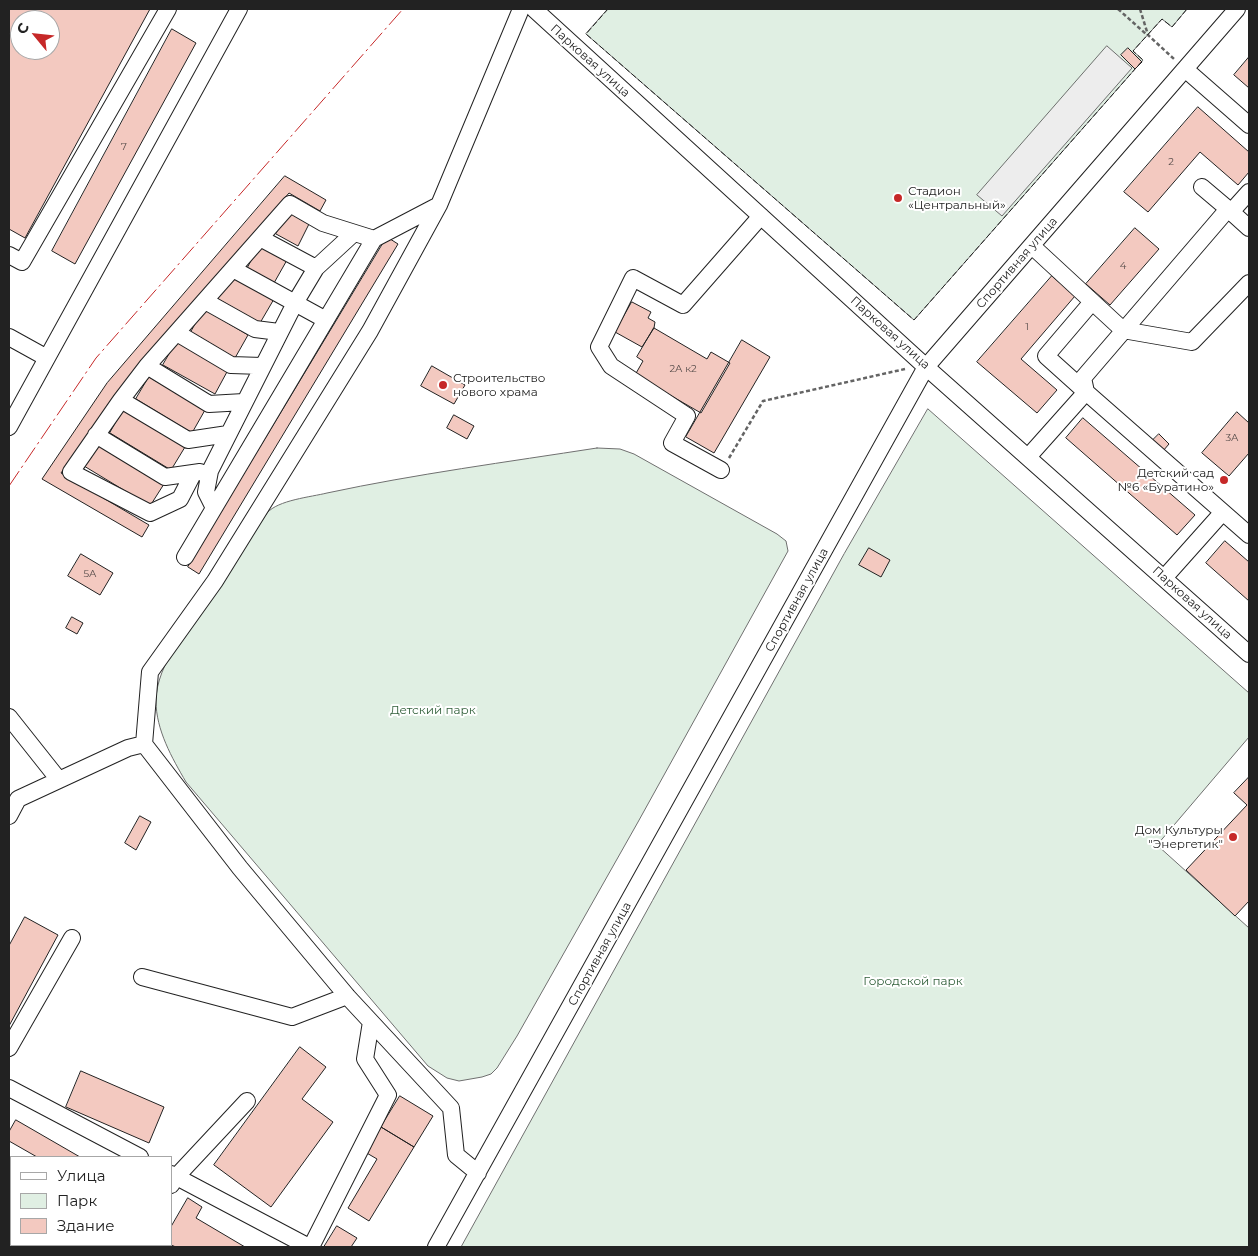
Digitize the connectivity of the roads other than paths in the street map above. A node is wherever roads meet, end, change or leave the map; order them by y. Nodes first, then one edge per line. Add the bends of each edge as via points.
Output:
1 (168, 9) edge
2 (239, 9) edge
3 (521, 9) edge
4 (534, 9) edge
5 (1237, 9) edge
6 (1185, 69) junction
7 (1249, 124) edge
8 (1202, 187) dead end
9 (1249, 192) edge
10 (439, 205) junction
11 (1230, 210) junction
12 (761, 216) junction
13 (1249, 228) edge
14 (354, 233) junction
15 (260, 238) junction
16 (374, 239) junction
17 (1032, 246) junction
18 (9, 254) edge
19 (234, 268) junction
20 (316, 268) junction
21 (1249, 283) edge
22 (205, 301) junction
23 (1092, 302) junction
24 (295, 303) junction
25 (326, 320) junction
26 (1123, 330) junction
27 (280, 332) junction
28 (177, 333) junction
29 (9, 337) edge
30 (47, 358) junction
31 (147, 366) junction
32 (262, 366) junction
33 (926, 366) junction
34 (1086, 392) junction
35 (121, 400) junction
36 (244, 402) junction
37 (11, 419) edge
38 (228, 434) junction
39 (96, 435) junction
40 (1028, 457) junction
41 (210, 470) junction
42 (721, 470) road end
43 (193, 474) junction
44 (214, 508) junction
45 (1222, 513) junction
46 (1249, 535) edge
47 (185, 557) dead end
48 (1164, 578) junction
49 (1249, 654) edge
50 (9, 717) edge
51 (144, 744) junction
52 (59, 780) junction
53 (9, 816) edge
54 (72, 938) dead end
55 (142, 977) dead end
56 (347, 996) junction
57 (371, 1022) junction
58 (9, 1048) edge
59 (9, 1088) edge
60 (247, 1101) dead end
61 (138, 1156) edge
62 (478, 1173) junction
63 (173, 1179) edge
64 (310, 1247) edge
65 (436, 1247) edge

1 - 18 street via 22,262
2 - 30 street
3 - 10 street
4 - 12 street, Парковая улица
5 - 6 street, Спортивная улица
6 - 7 street
6 - 17 street, Спортивная улица
8 - 11 street
9 - 11 street
10 - 16 street
10 - 51 street via 365,340 215,581 150,672
11 - 13 street
11 - 26 street
12 - 33 street, Парковая улица
12 - 42 street via 683,305 633,278 599,347 611,366 687,416 672,443
14 - 15 street via 323,223 290,204
14 - 16 street
14 - 20 street
15 - 19 street
15 - 20 street
16 - 25 street
17 - 23 street
17 - 33 street, Спортивная улица
19 - 22 street
19 - 24 street
20 - 24 street
21 - 26 street via 1192,342
22 - 27 street via 255,329
22 - 28 street
23 - 26 street
23 - 34 street via 1046,356
24 - 25 street
24 - 27 street
25 - 44 street
26 - 34 street via 1084,378
27 - 32 street
28 - 31 street
28 - 32 street via 231,365
29 - 30 street
30 - 37 street
31 - 35 street
31 - 36 street via 208,404
32 - 36 street
33 - 40 street, Парковая улица
33 - 62 street, Спортивная улица
34 - 40 street
34 - 45 street
35 - 38 street via 188,440
35 - 39 street
36 - 38 street
38 - 41 street
39 - 43 street via 165,477
39 - 43 street via 71,472 150,513 180,499
40 - 48 street, Парковая улица
41 - 43 street
41 - 44 street via 206,492
44 - 47 street
45 - 46 street
45 - 48 street
48 - 49 street, Парковая улица
50 - 52 street
51 - 52 street via 128,748
51 - 56 street via 240,868
52 - 53 street via 18,799
54 - 58 street
55 - 56 street via 292,1017
56 - 57 street
57 - 62 street via 451,1108 456,1155
57 - 64 street via 365,1059 388,1095
59 - 61 street
60 - 63 street
62 - 65 street, Спортивная улица
63 - 64 street

